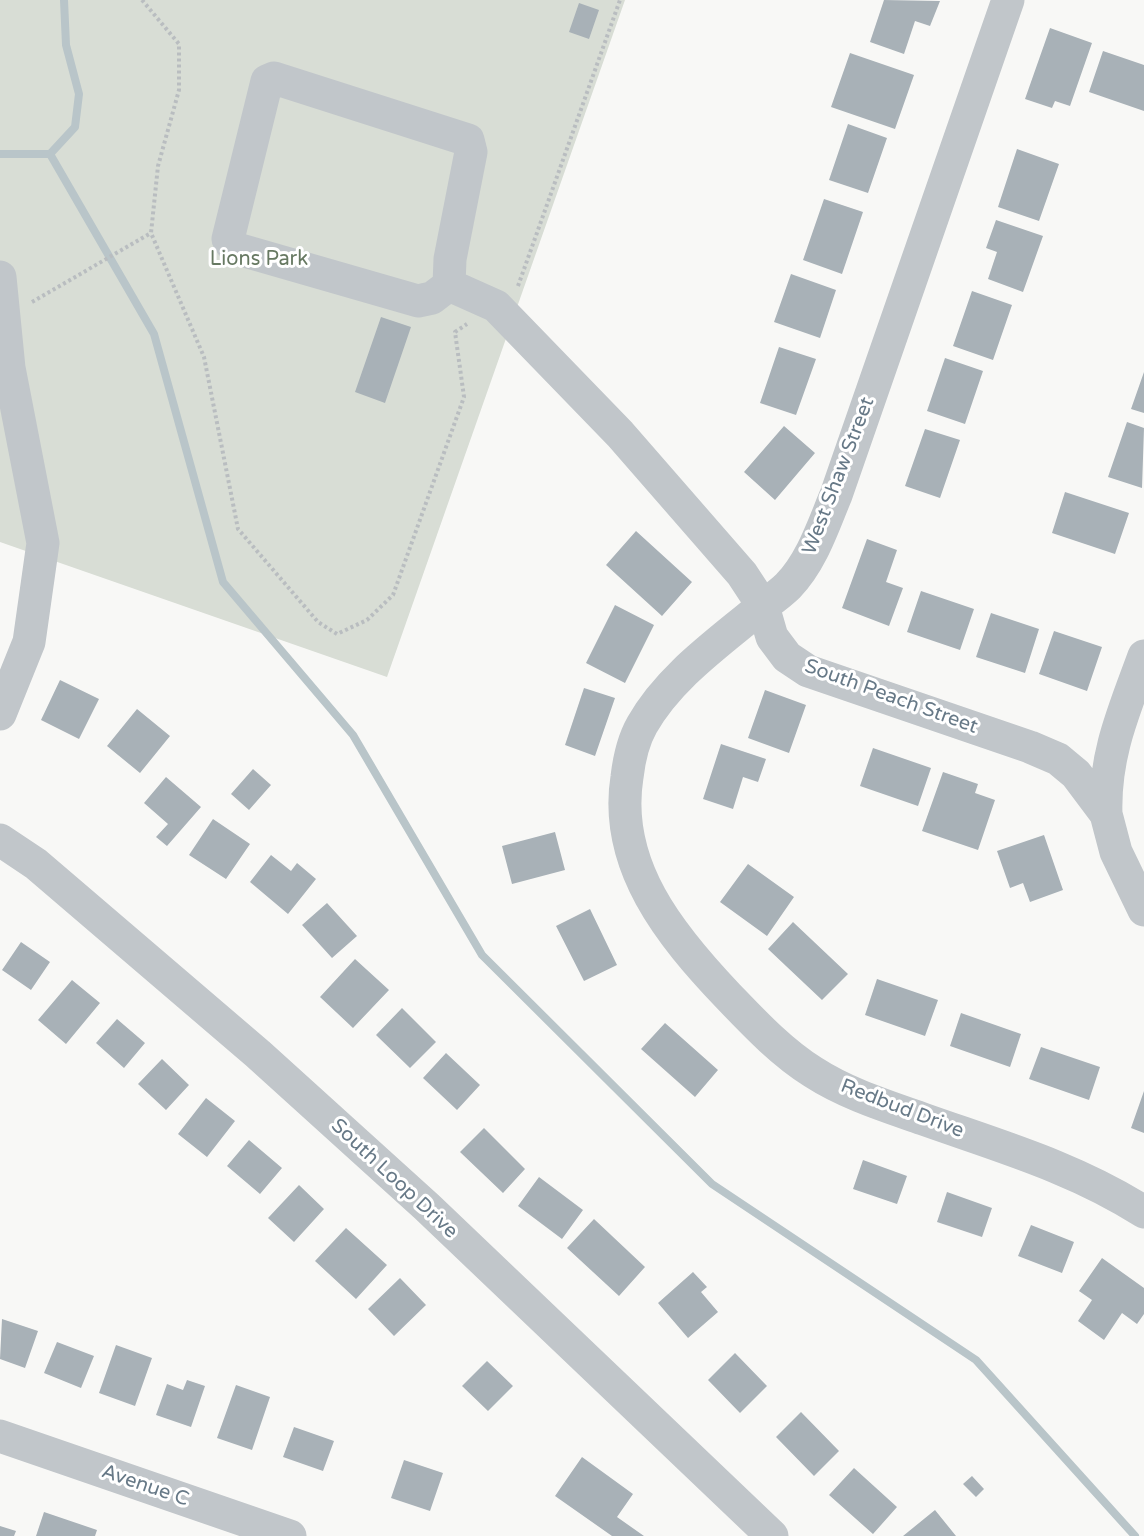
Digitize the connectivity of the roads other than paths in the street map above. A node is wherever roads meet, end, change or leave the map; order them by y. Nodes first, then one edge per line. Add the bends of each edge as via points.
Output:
1 (1008, 0) edge
2 (0, 277) edge
3 (449, 285) junction
4 (763, 606) junction
5 (1144, 656) edge
6 (0, 714) edge
7 (1106, 814) junction
8 (0, 840) edge
9 (1144, 910) edge
10 (691, 957) joint
11 (1144, 1212) edge
12 (0, 1437) edge
13 (290, 1536) edge
14 (772, 1536) edge

1 - 4 street, West Shaw Street via 832,505 805,566 787,588
2 - 6 street via 9,368 43,543 29,642
3 - 3 street via 450,259 471,152 468,141 274,78 267,81 228,239 234,248 418,300 432,298
3 - 4 street, South Peach Street via 495,306 621,434 742,574
4 - 7 street, South Peach Street via 772,637 787,657 807,671 1058,759 1076,774
4 - 10 street, West Shaw Street via 684,672 660,698 641,726 628,763 624,796 633,860 646,890
5 - 7 street via 1109,755
7 - 9 street, South Peach Street via 1116,852
8 - 14 street, South Loop Drive via 54,879 285,1078 427,1207
10 - 11 street, Redbud Drive via 764,1034 813,1072 866,1099 1055,1165 1111,1191
12 - 13 street, Avenue C

